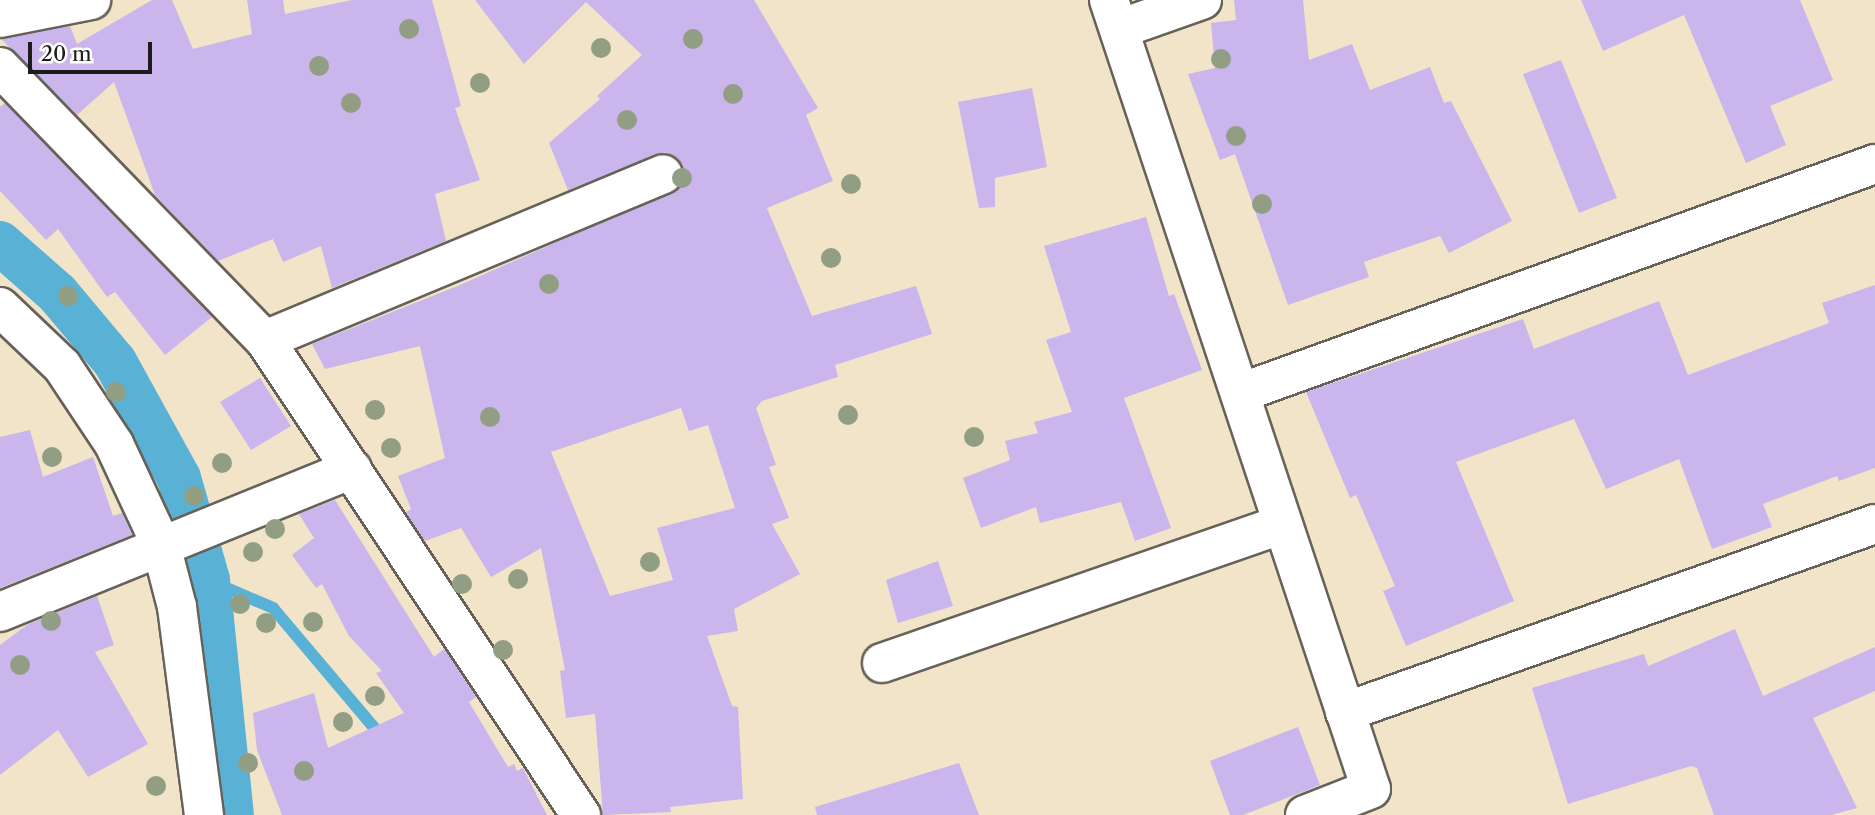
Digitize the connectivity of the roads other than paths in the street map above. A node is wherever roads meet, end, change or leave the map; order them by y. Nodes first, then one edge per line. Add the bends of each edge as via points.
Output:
1 (91, 0) edge
2 (1202, 0) edge
3 (1114, 15) edge
4 (0, 18) edge
5 (0, 66) edge
6 (1875, 164) edge
7 (663, 174) dead end
8 (0, 307) edge
9 (265, 341) junction
10 (1240, 393) junction
11 (352, 469) junction
12 (1283, 524) junction
13 (1875, 524) edge
14 (161, 544) junction
15 (0, 612) edge
16 (882, 663) dead end
17 (1345, 712) junction
18 (204, 815) edge
19 (581, 815) edge
20 (1305, 815) edge

1 - 4 street
2 - 3 street
3 - 10 street
5 - 9 street
6 - 10 street
7 - 9 street
8 - 14 street via 62,366 114,444
9 - 11 street
10 - 12 street
11 - 14 street
11 - 19 street
12 - 16 street
12 - 17 street
13 - 17 street
14 - 15 street
14 - 18 street via 177,607
17 - 20 street via 1371,789

